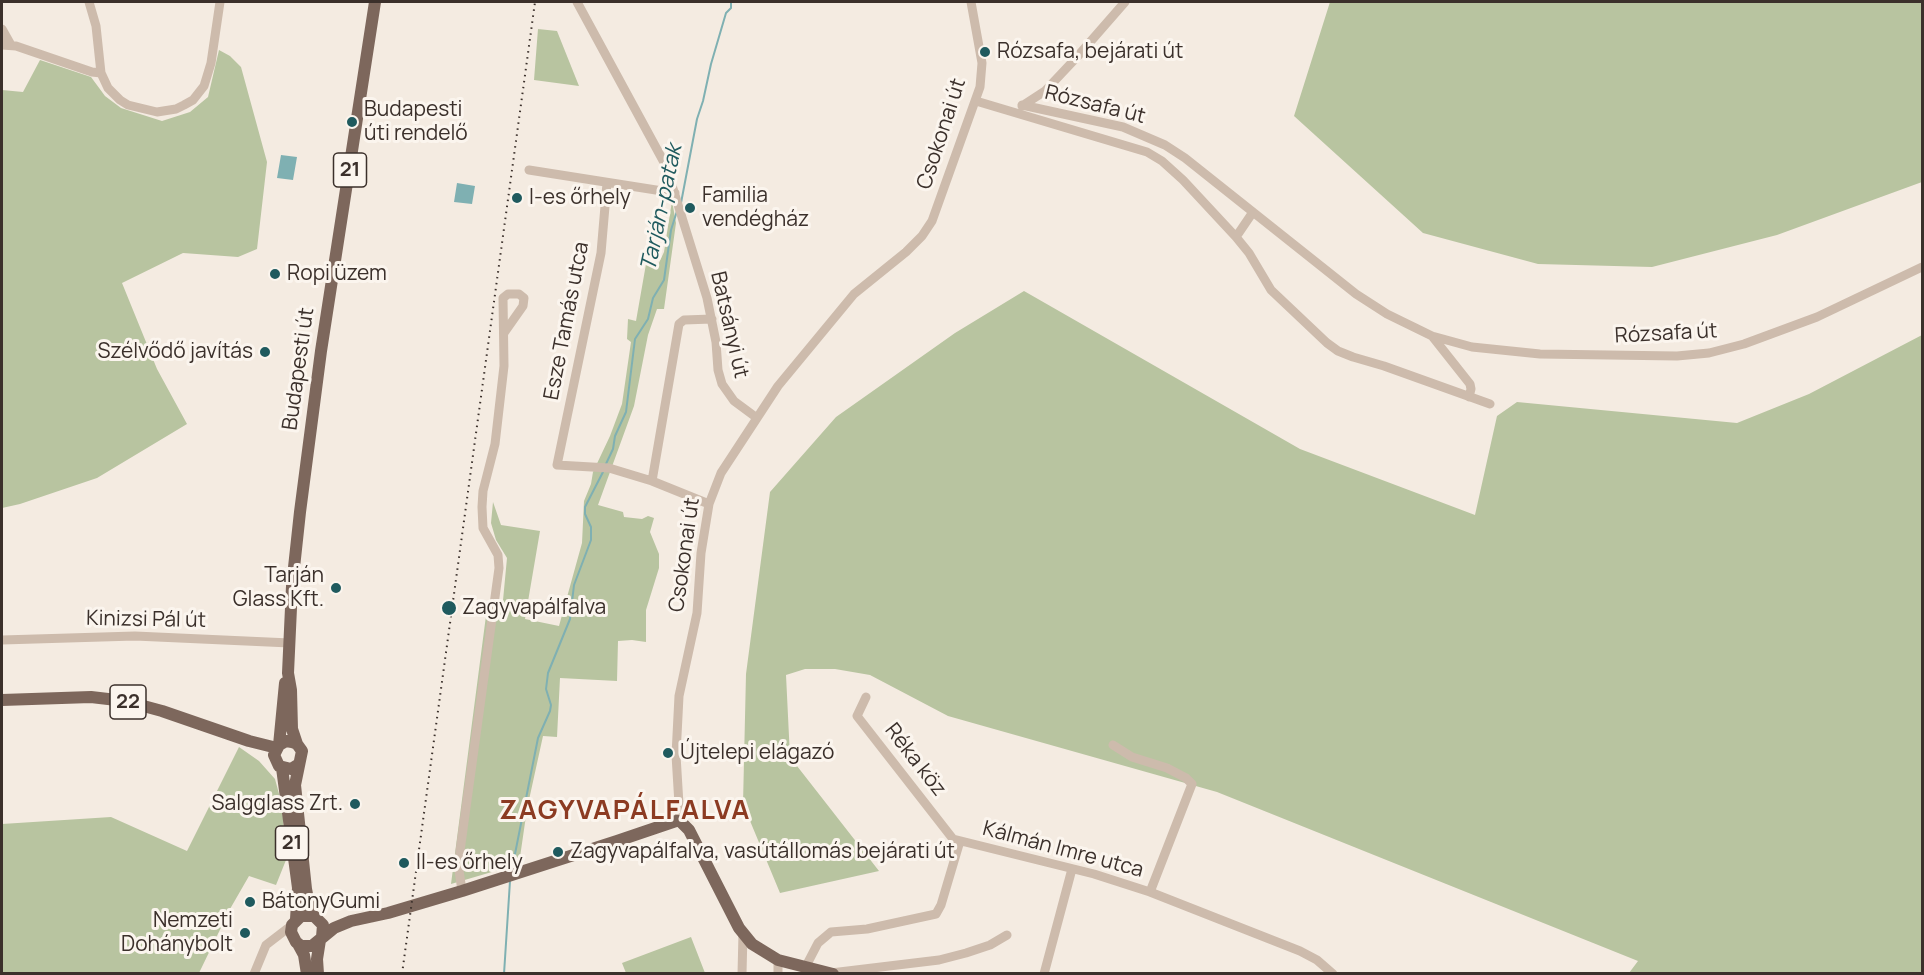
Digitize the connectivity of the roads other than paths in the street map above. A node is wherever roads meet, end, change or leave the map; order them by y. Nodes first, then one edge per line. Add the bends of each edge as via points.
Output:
1 (89, 2) edge
2 (220, 2) edge
3 (375, 2) edge
4 (577, 2) edge
5 (971, 2) edge
6 (1125, 2) edge
7 (2, 29) edge
8 (6, 45) edge
9 (101, 73) junction
10 (976, 101) junction
11 (1022, 105) junction
12 (1015, 114) junction
13 (529, 170) dead end
14 (607, 183) junction
15 (676, 197) junction
16 (1253, 212) junction
17 (1236, 237) junction
18 (1923, 267) edge
19 (712, 319) junction
20 (504, 333) dead end
21 (1432, 336) junction
22 (1469, 397) junction
23 (1490, 404) dead end
24 (757, 417) junction
25 (652, 481) junction
26 (709, 504) junction
27 (2, 640) edge
28 (290, 643) junction
29 (288, 673) junction
30 (866, 697) dead end
31 (2, 700) edge
32 (297, 744) junction
33 (1113, 745) dead end
34 (278, 755) junction
35 (299, 764) junction
36 (680, 821) junction
37 (960, 841) junction
38 (1072, 869) junction
39 (462, 891) junction
40 (1150, 892) junction
41 (316, 918) junction
42 (351, 921) junction
43 (294, 922) junction
44 (743, 933) junction
45 (1007, 935) dead end
46 (321, 939) junction
47 (272, 940) junction
48 (296, 942) junction
49 (778, 960) junction
50 (805, 968) junction
51 (884, 971) edge
52 (832, 973) edge
53 (254, 974) edge
54 (307, 974) edge
55 (318, 974) edge
56 (742, 974) edge
57 (778, 974) edge
58 (1044, 974) edge
59 (1333, 974) edge

1 - 9 street
2 - 9 street via 211,63 204,86 193,100 164,112 137,109 120,100
3 - 28 main road, Budapesti út / 21 via 306,458
4 - 15 street, Batsányi út via 666,166
5 - 10 street, Csokonai út via 982,63
6 - 11 street via 1045,91
7 - 8 street
8 - 9 street
10 - 12 street, Rózsafa út
10 - 24 street, Csokonai út via 928,228 846,303
11 - 12 street, Rózsafa út
11 - 16 street, Rózsafa út via 1123,127 1151,138 1185,158
12 - 17 street, Rózsafa út via 1147,152 1183,180
13 - 14 street
14 - 15 street
14 - 25 street, Esze Tamás utca via 601,253 556,465 605,467
15 - 19 street, Batsányi út
16 - 17 street
16 - 21 street, Rózsafa út via 1356,294
17 - 22 street, Rózsafa út via 1271,290 1338,351
18 - 21 street, Rózsafa út via 1817,317 1709,353 1540,354 1472,347
19 - 24 street, Batsányi út via 722,384 734,401
19 - 25 street via 684,320 679,324
20 - 39 street via 495,444 482,507 483,528 499,562 459,851
21 - 22 street, Rózsafa út via 1470,384
22 - 23 street, Rózsafa út
24 - 26 street, Csokonai út via 722,473
25 - 26 street
26 - 36 street, Csokonai út via 697,613 677,712
27 - 28 street, Kinizsi Pál út via 135,636
28 - 29 main road, Budapesti út / 21
29 - 32 main road, Budapesti út / 21 via 292,729
29 - 34 main road, Budapesti út / 21 via 283,689
30 - 37 street, Réka köz via 857,716 953,839
31 - 34 main road, 22 via 114,699 162,711
32 - 34 main road via 289,741
32 - 35 main road, 21 via 302,752
33 - 40 street via 1132,757 1167,768 1192,784
34 - 35 main road via 291,769
34 - 43 main road, Budapesti út / 21 via 298,888
35 - 41 main road, 21 via 295,785 306,889
36 - 39 main road
36 - 44 main road via 689,830
37 - 38 street, Kálmán Imre utca
37 - 50 street, Kálmán Imre utca via 936,914 831,932 818,942
38 - 40 street, Kálmán Imre utca
38 - 58 street
39 - 42 main road
40 - 59 street, Kálmán Imre utca via 1291,946
41 - 42 main road
41 - 43 main road via 304,915
41 - 46 main road, 21 via 324,929
42 - 46 main road via 334,927
43 - 47 street
43 - 48 main road, 21 via 291,932
44 - 49 main road via 757,949
44 - 56 street
45 - 51 street via 966,954
46 - 48 main road via 305,947
46 - 55 main road, 21
47 - 48 street
47 - 53 street
48 - 54 main road, 21 via 304,955
49 - 50 main road
49 - 57 street
50 - 52 main road
51 - 52 street

